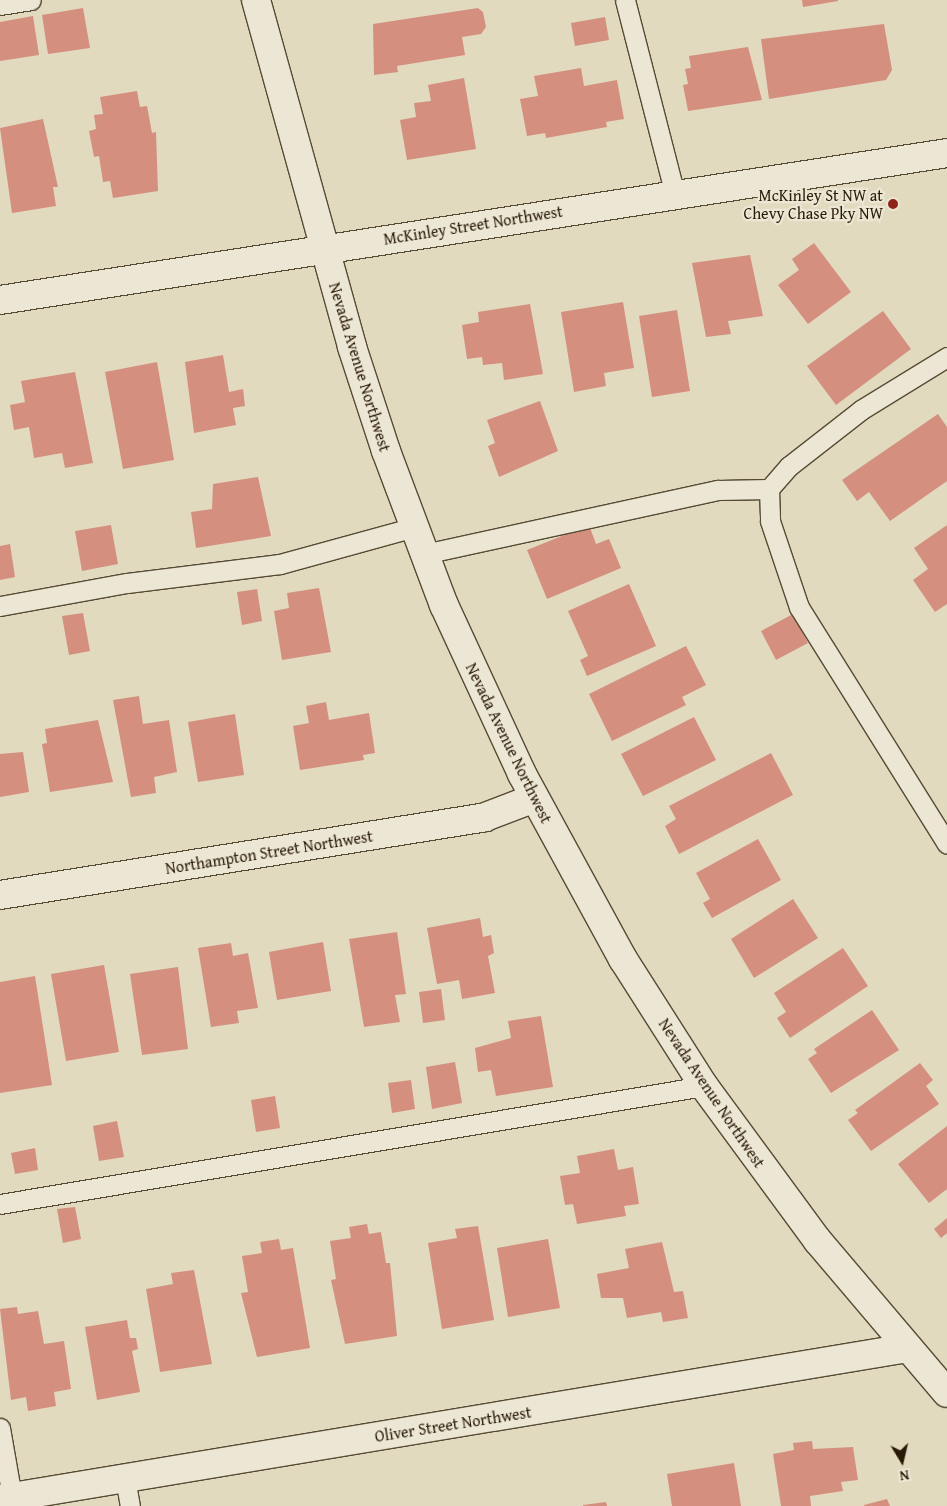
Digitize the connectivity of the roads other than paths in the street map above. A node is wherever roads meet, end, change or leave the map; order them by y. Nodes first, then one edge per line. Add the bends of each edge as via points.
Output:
1 (30, 0) edge
2 (256, 0) edge
3 (625, 0) edge
4 (0, 5) edge
5 (947, 153) edge
6 (675, 195) junction
7 (324, 248) junction
8 (0, 300) edge
9 (947, 357) edge
10 (769, 489) junction
11 (414, 527) junction
12 (424, 554) junction
13 (0, 606) edge
14 (535, 798) junction
15 (947, 844) edge
16 (0, 896) edge
17 (704, 1086) junction
18 (0, 1204) edge
19 (907, 1348) junction
20 (947, 1393) edge
21 (0, 1428) edge
22 (125, 1478) junction
23 (6, 1498) edge
24 (130, 1506) edge

1 - 4 lane
2 - 7 street, Nevada Avenue Northwest
3 - 6 lane
5 - 6 street, McKinley Street Northwest
6 - 7 street, McKinley Street Northwest
7 - 8 street, McKinley Street Northwest
7 - 11 street, Nevada Avenue Northwest via 360,374
9 - 10 lane via 861,410 789,466
10 - 12 lane via 718,490
10 - 15 lane via 770,521 799,606
11 - 12 street, Nevada Avenue Northwest
11 - 13 lane via 280,564 127,583
12 - 14 street, Nevada Avenue Northwest
14 - 16 street, Northampton Street Northwest via 485,818
14 - 17 street, Nevada Avenue Northwest via 623,959
17 - 18 lane
17 - 19 street, Nevada Avenue Northwest via 818,1241
19 - 20 street, Nevada Avenue Northwest
19 - 22 street, Oliver Street Northwest
21 - 23 lane
22 - 23 street, Oliver Street Northwest
22 - 24 lane

